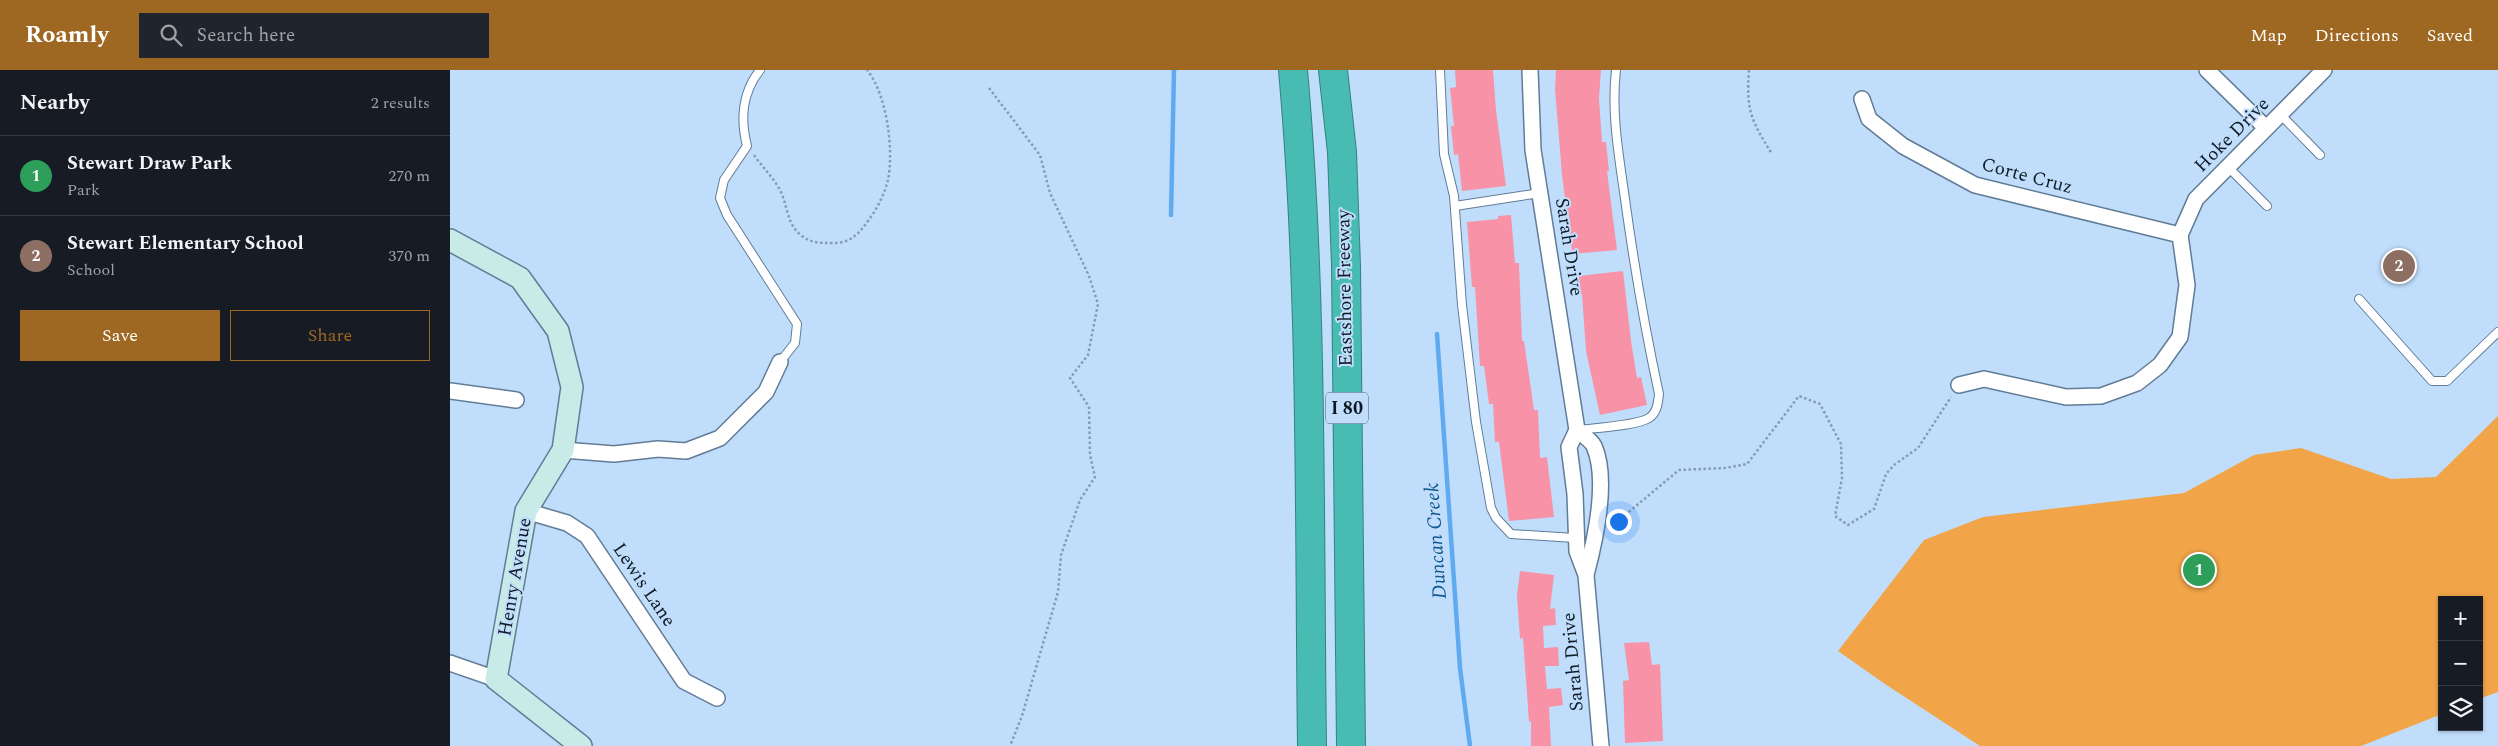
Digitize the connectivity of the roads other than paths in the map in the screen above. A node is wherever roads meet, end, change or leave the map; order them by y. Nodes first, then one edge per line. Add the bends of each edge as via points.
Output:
1 (760, 70) edge
2 (1293, 70) edge
3 (1333, 70) edge
4 (1440, 70) edge
5 (1530, 70) edge
6 (1616, 70) edge
7 (2207, 70) edge
8 (2324, 70) edge
9 (1862, 99) dead end
10 (2280, 114) junction
11 (2266, 128) junction
12 (2320, 155) dead end
13 (2228, 166) junction
14 (1540, 193) junction
15 (1455, 206) junction
16 (2267, 206) dead end
17 (2180, 236) junction
18 (450, 240) edge
19 (2359, 299) dead end
20 (2498, 332) edge
21 (780, 362) joint
22 (1959, 385) road end
23 (450, 391) edge
24 (516, 400) dead end
25 (1578, 430) junction
26 (563, 450) junction
27 (526, 511) junction
28 (1575, 538) junction
29 (1586, 575) junction
30 (450, 663) edge
31 (496, 679) junction
32 (717, 698) dead end
33 (581, 746) edge
34 (1312, 746) edge
35 (1350, 746) edge
36 (1600, 746) edge

1 - 21 lane via 747,92 743,109 742,127 747,146 724,180 720,198 727,215 797,324 794,343
2 - 34 highway, Eastshore Freeway / I 80 via 1303,177
3 - 35 highway, Eastshore Freeway / I 80 via 1342,152 1346,266
4 - 15 lane via 1444,154
5 - 14 street, Sarah Drive via 1533,150
6 - 25 lane via 1614,106 1619,160 1637,291 1659,394 1658,407 1649,418
7 - 11 street
8 - 10 street, Hoke Drive
9 - 17 street, Corte Cruz via 1869,120 1903,146 1975,185
10 - 11 street, Hoke Drive
10 - 12 lane
11 - 13 street, Hoke Drive
13 - 16 lane
13 - 17 street, Hoke Drive via 2196,199
14 - 15 lane
14 - 25 street, Sarah Drive
15 - 28 lane via 1462,305 1476,422 1491,508 1511,534
17 - 22 street via 2187,285 2180,337 2160,365 2137,383 2101,396 2066,397 1984,379
18 - 26 street, Henry Avenue via 520,278 558,331 572,387
19 - 20 lane via 2432,381 2447,382
21 - 26 street via 766,392 720,438 686,451 658,449 614,454
23 - 24 street
25 - 28 street, Sarah Drive via 1569,447 1575,494
25 - 29 street, Sarah Drive via 1594,445 1599,472 1598,521
26 - 27 street, Henry Avenue
27 - 31 street, Henry Avenue
27 - 32 street, Lewis Lane via 567,524 587,536 684,681
28 - 29 street, Sarah Drive
29 - 36 street, Sarah Drive
30 - 31 street
31 - 33 street

